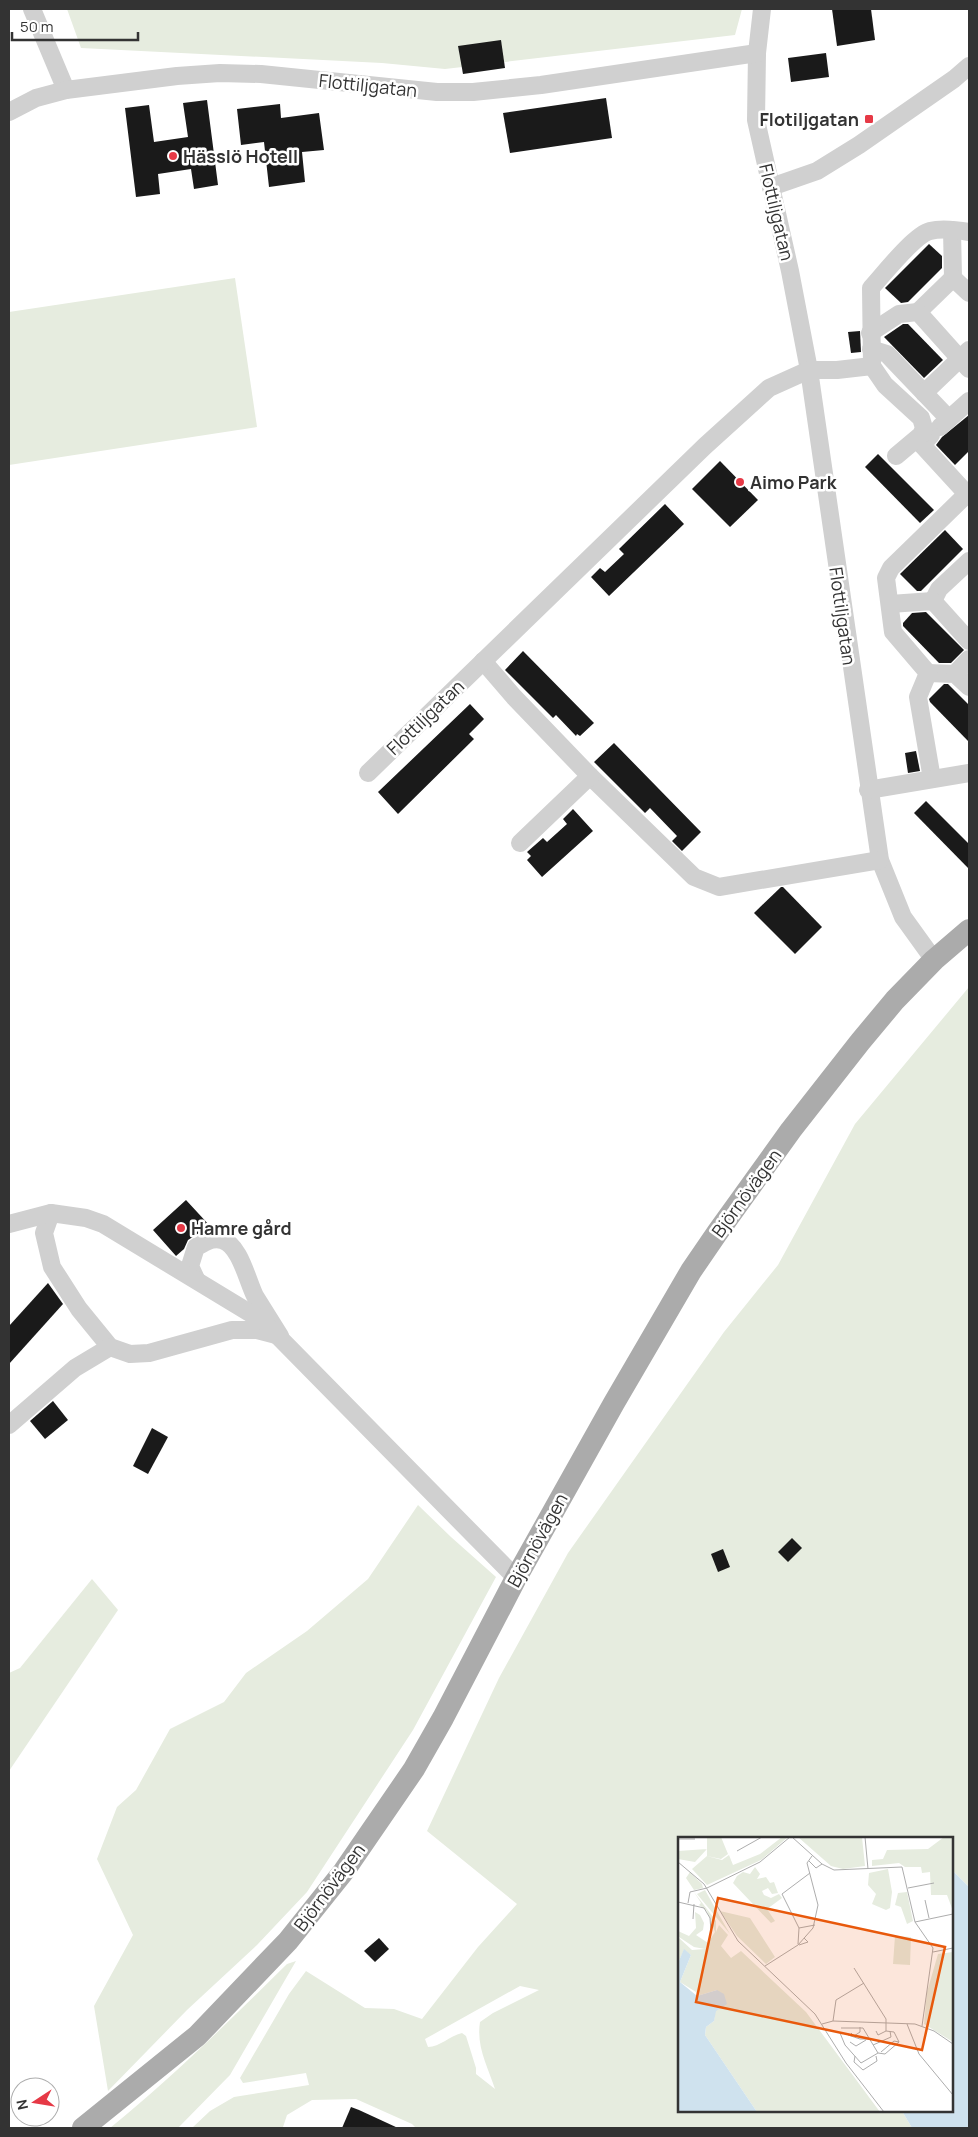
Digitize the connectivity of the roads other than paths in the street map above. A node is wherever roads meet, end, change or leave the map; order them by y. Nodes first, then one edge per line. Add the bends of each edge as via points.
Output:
1 (32, 9) edge
2 (762, 9) edge
3 (757, 53) junction
4 (969, 66) edge
5 (66, 90) junction
6 (9, 112) edge
7 (771, 187) junction
8 (961, 231) edge
9 (953, 278) junction
10 (969, 293) edge
11 (918, 312) junction
12 (871, 350) junction
13 (966, 359) edge
14 (808, 370) junction
15 (924, 393) junction
16 (969, 401) edge
17 (949, 419) junction
18 (926, 435) junction
19 (896, 456) dead end
20 (968, 493) edge
21 (969, 561) edge
22 (933, 601) junction
23 (890, 604) junction
24 (969, 641) edge
25 (969, 659) edge
26 (483, 661) junction
27 (928, 673) junction
28 (955, 674) junction
29 (969, 687) edge
30 (368, 773) dead end
31 (969, 773) edge
32 (590, 776) junction
33 (932, 779) junction
34 (868, 790) junction
35 (520, 842) dead end
36 (880, 860) junction
37 (969, 930) edge
38 (934, 960) junction
39 (51, 1213) junction
40 (9, 1224) edge
41 (196, 1279) junction
42 (280, 1336) junction
43 (110, 1347) junction
44 (9, 1425) edge
45 (516, 1578) junction
46 (83, 2128) edge

1 - 5 street
2 - 3 street, Flottiljgatan
3 - 5 street, Flottiljgatan via 473,92 437,92 261,74 220,73
3 - 7 street, Flottiljgatan via 756,120
4 - 7 street via 954,80 817,171
5 - 6 street, Flottiljgatan via 36,98
7 - 14 street, Flottiljgatan
8 - 9 street
8 - 12 street via 930,231 919,236 871,288
9 - 10 street
9 - 11 street
11 - 12 street via 899,314
11 - 13 street
12 - 14 street, Flottiljgatan via 837,370
12 - 15 street via 887,354
12 - 18 street via 885,385 921,418
13 - 15 street
14 - 26 street, Flottiljgatan via 769,388 704,446
14 - 34 street, Flottiljgatan
15 - 17 street
16 - 17 street
17 - 18 street
18 - 19 street
18 - 20 street via 922,445
20 - 23 street via 891,568 886,578
21 - 22 street via 939,589
22 - 23 street
22 - 24 street
23 - 27 street via 893,632
25 - 28 street
26 - 30 street, Flottiljgatan
26 - 32 street
27 - 28 street
27 - 33 street via 918,697
28 - 29 street
31 - 33 street
32 - 35 street
32 - 36 street via 686,871 706,883 719,886
33 - 34 street
34 - 36 street, Flottiljgatan
36 - 38 street, Flottiljgatan via 903,918
37 - 38 main road, Björnövägen
38 - 45 main road, Björnövägen via 860,1042 717,1233 614,1403
39 - 40 street
39 - 41 street via 103,1224
39 - 43 street via 44,1233 52,1267
41 - 42 street via 263,1321
41 - 42 street via 190,1266 196,1247 212,1239 230,1244 240,1258 254,1294
42 - 43 street via 257,1330 232,1330 149,1352 130,1354
42 - 45 street
43 - 44 street via 75,1368
45 - 46 main road, Björnövägen via 414,1769 308,1917 197,2036

